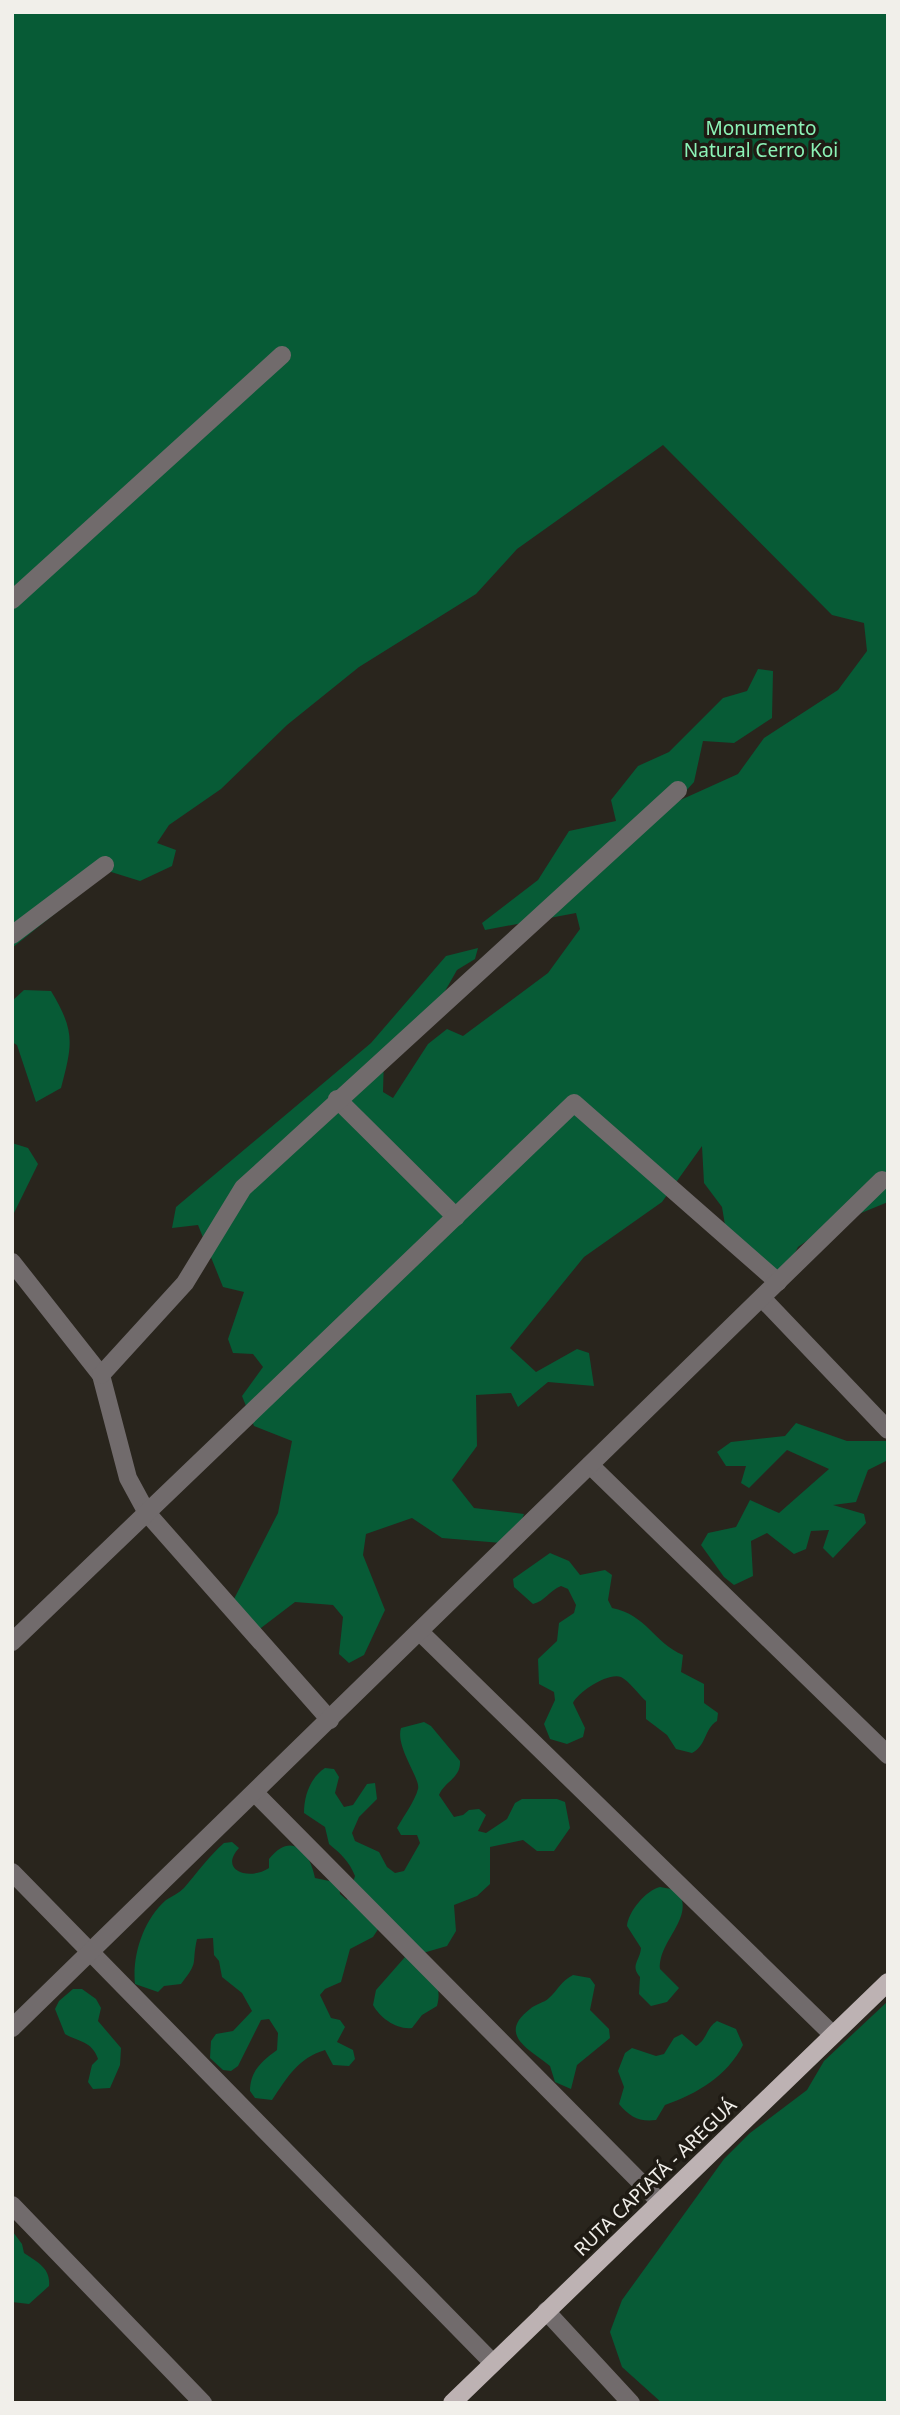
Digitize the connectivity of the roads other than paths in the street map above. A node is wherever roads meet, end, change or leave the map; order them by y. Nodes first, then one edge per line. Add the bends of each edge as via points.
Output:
1 (282, 355) dead end
2 (12, 600) edge
3 (678, 790) dead end
4 (105, 865) dead end
5 (12, 935) edge
6 (337, 1099) junction
7 (882, 1180) dead end
8 (456, 1217) junction
9 (12, 1262) edge
10 (778, 1282) junction
11 (762, 1298) junction
12 (101, 1375) junction
13 (888, 1430) edge
14 (590, 1465) junction
15 (147, 1513) junction
16 (420, 1632) junction
17 (12, 1642) edge
18 (330, 1720) junction
19 (888, 1755) edge
20 (255, 1794) junction
21 (12, 1872) edge
22 (93, 1952) junction
23 (888, 1982) edge
24 (12, 2028) edge
25 (833, 2035) junction
26 (659, 2201) junction
27 (12, 2205) edge
28 (547, 2311) junction
29 (493, 2363) junction
30 (202, 2403) edge
31 (452, 2403) edge
32 (631, 2403) edge

1 - 2 street
3 - 6 street
4 - 5 street
6 - 8 street
6 - 12 street via 243,1188 185,1283
7 - 10 street
8 - 10 street via 574,1103
8 - 15 street
9 - 12 street
10 - 11 street
11 - 13 street
11 - 14 street
12 - 15 street via 128,1478
14 - 16 street
14 - 19 street
15 - 17 street
15 - 18 street
16 - 18 street
16 - 25 street
18 - 20 street
20 - 22 street
20 - 26 street
21 - 22 street
22 - 24 street
22 - 29 street
23 - 25 main road, RUTA CAPIATÁ - AREGUÁ
25 - 26 main road, RUTA CAPIATÁ - AREGUÁ
26 - 28 main road, RUTA CAPIATÁ - AREGUÁ
27 - 30 street
28 - 29 main road, RUTA CAPIATÁ - AREGUÁ
28 - 32 street
29 - 31 main road, RUTA CAPIATÁ - AREGUÁ

